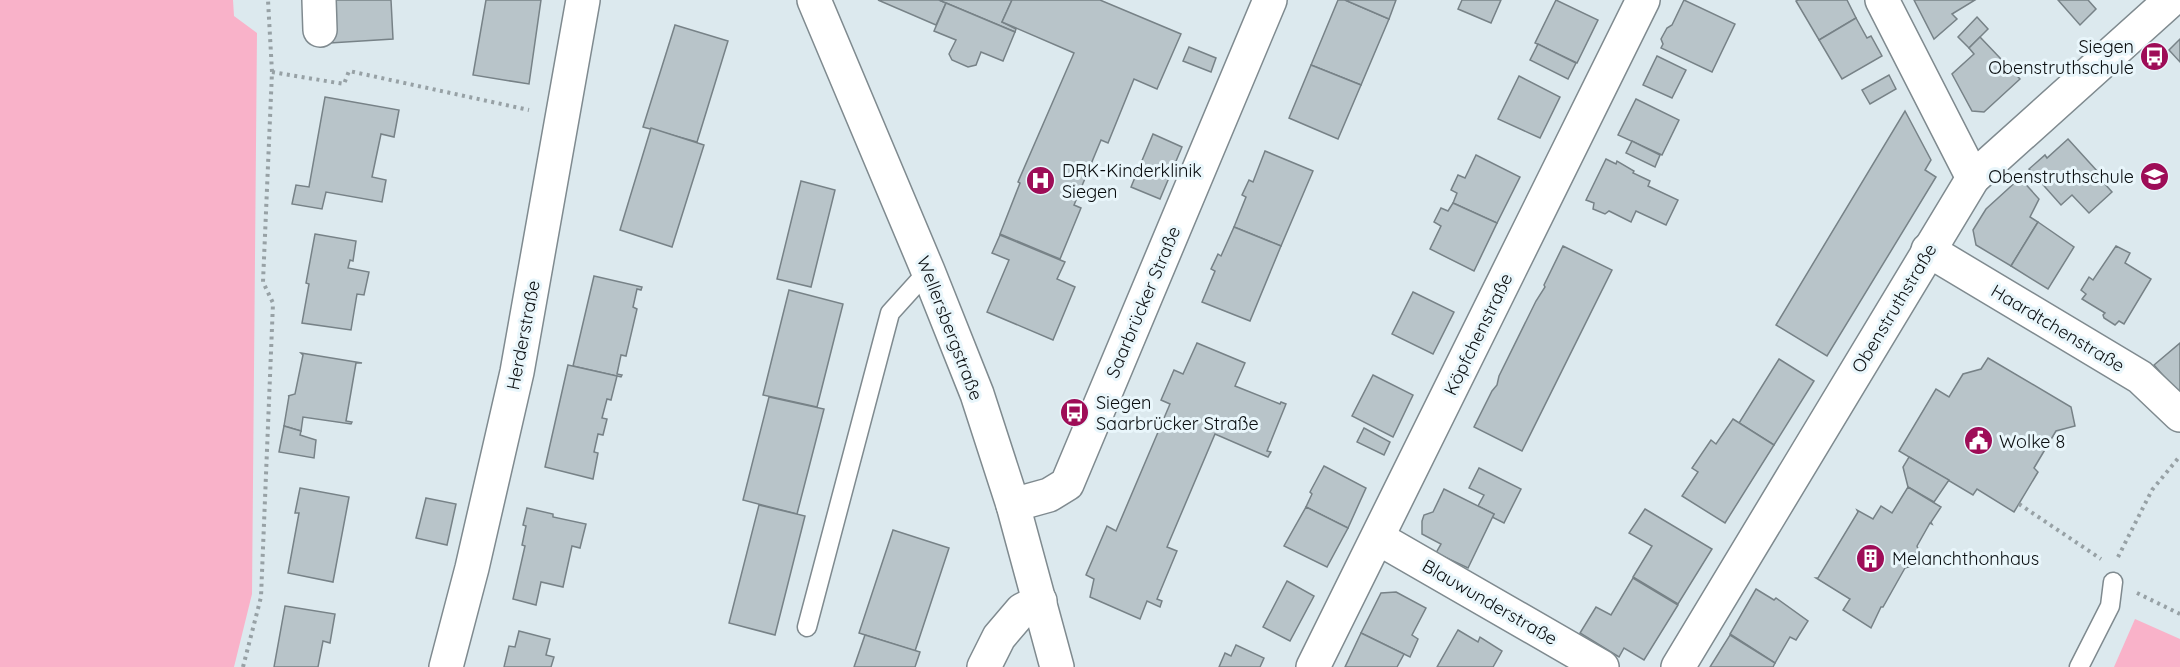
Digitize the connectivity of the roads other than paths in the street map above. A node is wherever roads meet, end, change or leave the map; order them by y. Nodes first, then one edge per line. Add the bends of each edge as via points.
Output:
1 (583, 0) edge
2 (814, 0) edge
3 (1270, 0) edge
4 (1643, 0) edge
5 (1882, 0) edge
6 (2170, 0) edge
7 (1973, 178) junction
8 (1928, 250) junction
9 (928, 271) junction
10 (2180, 415) edge
11 (1013, 505) junction
12 (1378, 538) junction
13 (2114, 575) road end
14 (1040, 602) junction
15 (807, 627) dead end
16 (446, 667) edge
17 (984, 667) edge
18 (1057, 667) edge
19 (1313, 667) edge
20 (1602, 667) edge
21 (1678, 667) edge
22 (2079, 667) edge

1 - 16 street, Herderstraße via 517,372
2 - 9 street, Wellersbergstraße
3 - 11 street, Saarbrücker Straße via 1067,484 1049,495
4 - 12 street, Köpfchenstraße
5 - 7 street
6 - 7 street, Obenstruthstraße
7 - 8 street, Obenstruthstraße
8 - 10 street, Haardtchenstraße via 2140,377
8 - 21 street, Obenstruthstraße
9 - 11 street, Wellersbergstraße via 977,394
9 - 15 lane via 890,313
11 - 14 street, Wellersbergstraße
12 - 19 street, Köpfchenstraße
12 - 20 street, Blauwunderstraße
13 - 22 lane via 2110,606
14 - 17 street via 1022,610 999,637
14 - 18 street, Wellersbergstraße

